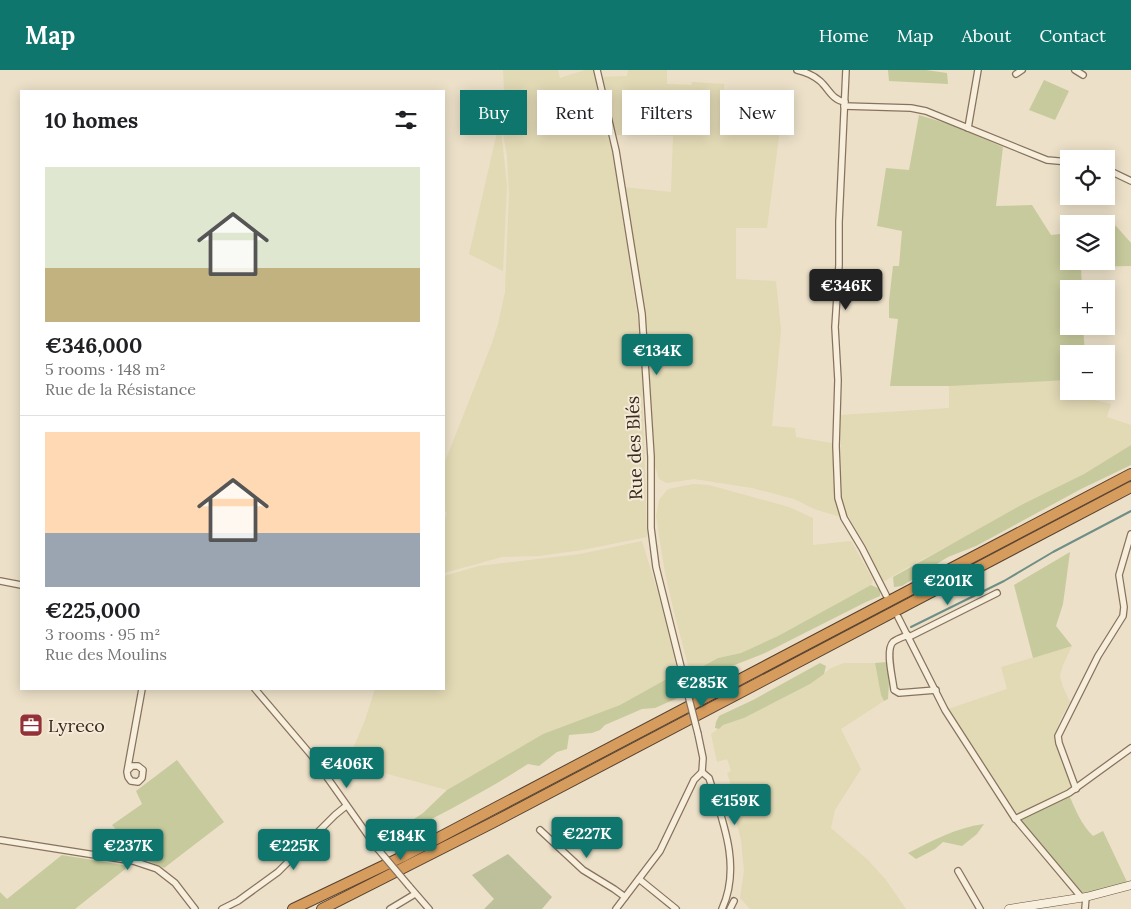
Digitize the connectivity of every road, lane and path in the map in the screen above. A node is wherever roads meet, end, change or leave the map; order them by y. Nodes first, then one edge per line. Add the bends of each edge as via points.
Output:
1 (597, 70) edge
2 (797, 70) edge
3 (846, 70) edge
4 (978, 70) edge
5 (1075, 70) edge
6 (1083, 75) dead end
7 (845, 104) junction
8 (968, 128) junction
9 (1060, 161) edge
10 (1115, 173) edge
11 (1131, 181) edge
12 (1131, 474) edge
13 (1131, 487) edge
14 (1131, 534) edge
15 (0, 581) edge
16 (20, 585) edge
17 (997, 593) dead end
18 (886, 595) dead end
19 (898, 617) dead end
20 (908, 636) junction
21 (142, 690) edge
22 (256, 690) edge
23 (936, 690) junction
24 (1131, 748) edge
25 (128, 770) dead end
26 (702, 772) junction
27 (1076, 788) junction
28 (346, 806) junction
29 (1015, 819) junction
30 (540, 830) dead end
31 (0, 840) edge
32 (958, 871) dead end
33 (639, 879) junction
34 (1131, 885) edge
35 (415, 894) junction
36 (625, 897) junction
37 (1084, 898) junction
38 (734, 901) dead end
39 (195, 909) edge
40 (222, 909) edge
41 (293, 909) edge
42 (322, 909) edge
43 (390, 909) edge
44 (429, 909) edge
45 (616, 909) edge
46 (676, 909) edge
47 (722, 909) edge
48 (730, 909) edge
49 (980, 909) edge
50 (1009, 909) edge
51 (1085, 909) edge

1 - 26 street, Rue des Blés, bridge via 616,151 642,314 656,567 698,734
2 - 7 street via 820,81
3 - 7 street
4 - 8 street
5 - 6 street
7 - 8 street via 911,108
7 - 18 street via 834,344 838,380 838,498 840,511
8 - 9 street via 1047,160
10 - 11 street
12 - 41 highway via 402,857
13 - 42 highway
14 - 27 street via 1119,575 1124,607 1122,616 1058,736
15 - 16 street
17 - 20 street
19 - 20 street
20 - 23 street
20 - 23 street via 890,646 894,690 899,693
21 - 25 street
22 - 28 street via 312,756
23 - 29 street via 945,710
24 - 27 street
26 - 33 street via 694,780 660,851
26 - 47 street via 709,778 727,834 729,884
27 - 29 street
28 - 35 street, bridge
28 - 40 street via 278,872
29 - 37 street
30 - 36 street via 583,870
31 - 39 street via 133,861 157,869 175,883
32 - 49 street
33 - 36 street
33 - 46 street
34 - 37 street
35 - 43 street
35 - 44 street
36 - 45 street
37 - 50 street
37 - 51 street
38 - 48 street

